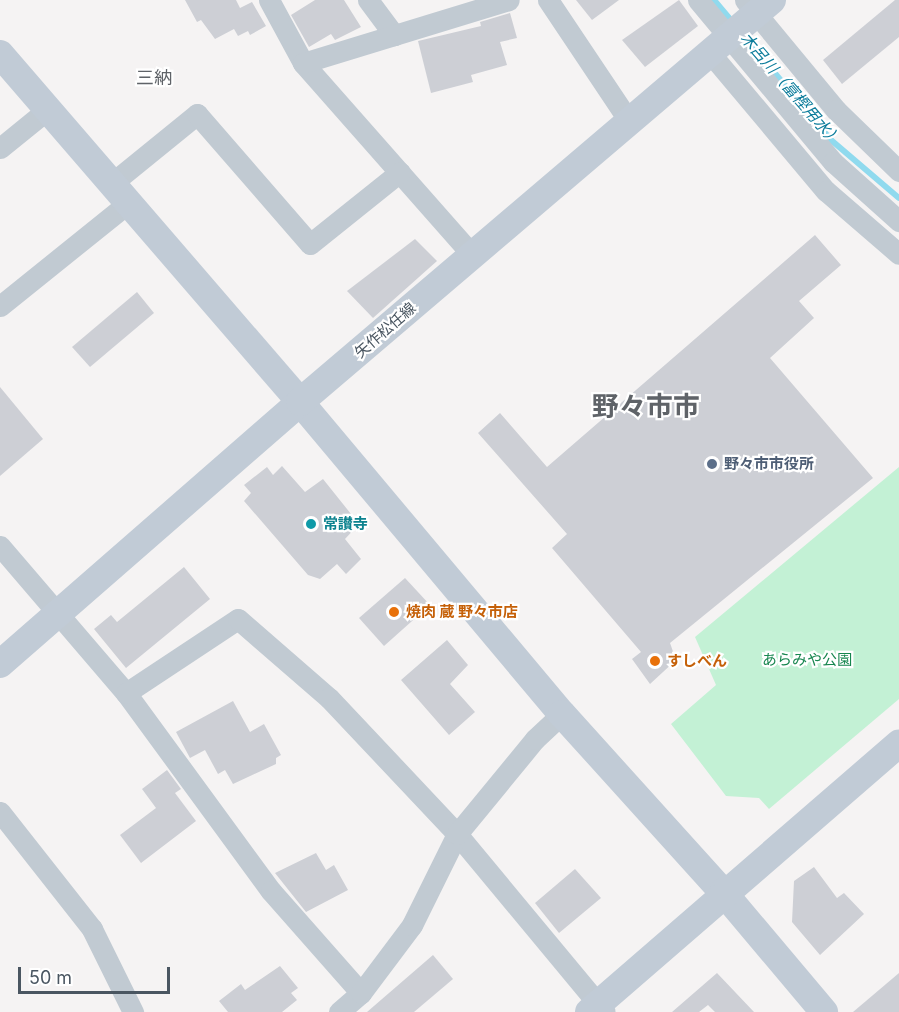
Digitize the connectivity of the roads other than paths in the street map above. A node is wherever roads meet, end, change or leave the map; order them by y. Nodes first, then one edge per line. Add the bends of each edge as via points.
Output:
1 (269, 0) edge
2 (368, 0) edge
3 (509, 0) edge
4 (549, 0) edge
5 (698, 0) edge
6 (741, 23) edge
7 (394, 35) junction
8 (0, 54) edge
9 (303, 63) junction
10 (47, 110) junction
11 (629, 121) junction
12 (0, 148) edge
13 (899, 171) edge
14 (400, 172) junction
15 (120, 193) junction
16 (899, 221) edge
17 (899, 254) edge
18 (472, 255) junction
19 (0, 306) edge
20 (300, 402) junction
21 (0, 546) edge
22 (57, 613) junction
23 (0, 664) edge
24 (126, 693) junction
25 (562, 714) junction
26 (899, 743) edge
27 (0, 812) edge
28 (457, 834) junction
29 (723, 892) junction
30 (361, 993) junction
31 (598, 1009) edge
32 (133, 1012) edge
33 (339, 1012) edge
34 (824, 1012) edge

1 - 9 street
2 - 7 street
3 - 7 street
4 - 11 street
5 - 6 street
6 - 11 street, 矢作松任線
6 - 13 street
6 - 16 street via 833,162
6 - 17 street via 826,191
7 - 9 street
8 - 10 street
9 - 14 street
10 - 12 street
10 - 15 street
11 - 18 street, 矢作松任線
14 - 15 street via 310,244 197,114
14 - 18 street
15 - 19 street
15 - 20 street
18 - 20 street, 矢作松任線
20 - 22 street, 矢作松任線
20 - 25 street
21 - 22 street
22 - 23 street, 矢作松任線
22 - 24 street
24 - 28 street via 238,619 330,698
24 - 30 street via 271,891
25 - 28 street via 535,739
25 - 29 street
26 - 29 street
27 - 32 street via 92,929
28 - 30 street via 412,925
28 - 31 street
29 - 31 street
29 - 34 street
30 - 33 street

